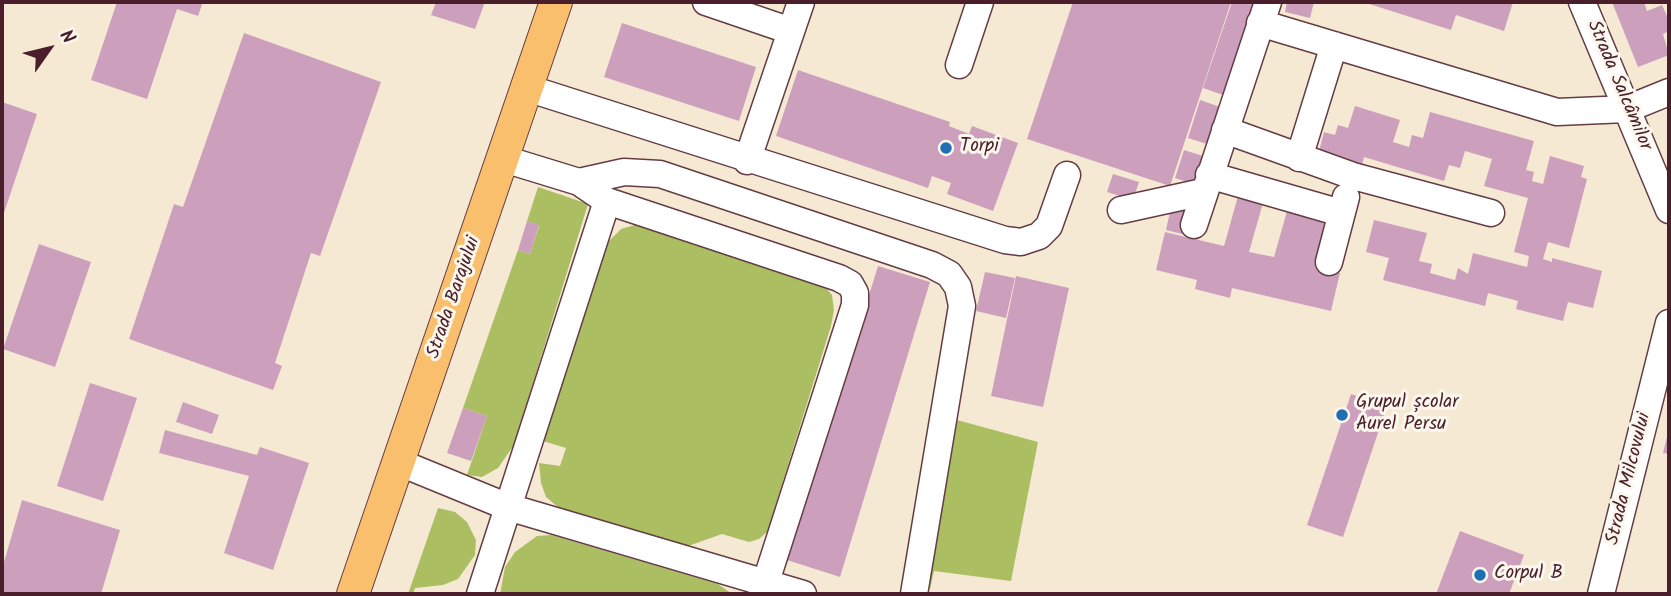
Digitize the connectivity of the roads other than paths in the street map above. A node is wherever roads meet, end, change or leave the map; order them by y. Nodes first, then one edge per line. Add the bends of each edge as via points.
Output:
1 (556, 2) edge
2 (706, 2) edge
3 (801, 2) edge
4 (980, 2) edge
5 (1582, 2) edge
6 (1264, 12) edge
7 (791, 31) junction
8 (1334, 45) junction
9 (959, 65) dead end
10 (527, 88) junction
11 (1669, 92) edge
12 (1628, 109) junction
13 (1225, 130) junction
14 (1298, 158) junction
15 (504, 159) junction
16 (747, 160) junction
17 (1068, 175) dead end
18 (1353, 176) junction
19 (579, 182) junction
20 (1206, 183) junction
21 (607, 201) junction
22 (1121, 210) dead end
23 (1669, 210) edge
24 (1341, 213) junction
25 (1491, 214) dead end
26 (1194, 225) dead end
27 (1329, 262) dead end
28 (1669, 323) edge
29 (398, 462) junction
30 (508, 507) junction
31 (763, 589) edge
32 (353, 594) edge
33 (480, 594) edge
34 (803, 594) edge
35 (914, 594) edge
36 (1601, 594) edge

1 - 10 main road, Strada Barajului
2 - 7 street
3 - 7 street
4 - 9 street
5 - 12 street, Strada Salcâmilor
6 - 8 street
6 - 13 street
7 - 16 street
8 - 12 street via 1557,112
8 - 14 street
10 - 15 main road, Strada Barajului
10 - 16 street
11 - 12 street
12 - 23 street, Strada Salcâmilor
13 - 14 street
13 - 20 street
14 - 18 street
15 - 19 street
15 - 29 main road, Strada Barajului
16 - 17 street via 1021,242 1049,226
18 - 24 street
18 - 25 street
19 - 21 street
19 - 35 street via 624,172 660,174 949,274 962,306
20 - 22 street
20 - 24 street
20 - 26 street
21 - 30 street
21 - 31 street via 839,278 855,293 855,305
24 - 27 street
28 - 36 street, Strada Milcovului
29 - 30 street
29 - 32 main road, Strada Barajului
30 - 31 street
30 - 33 street
31 - 34 street

